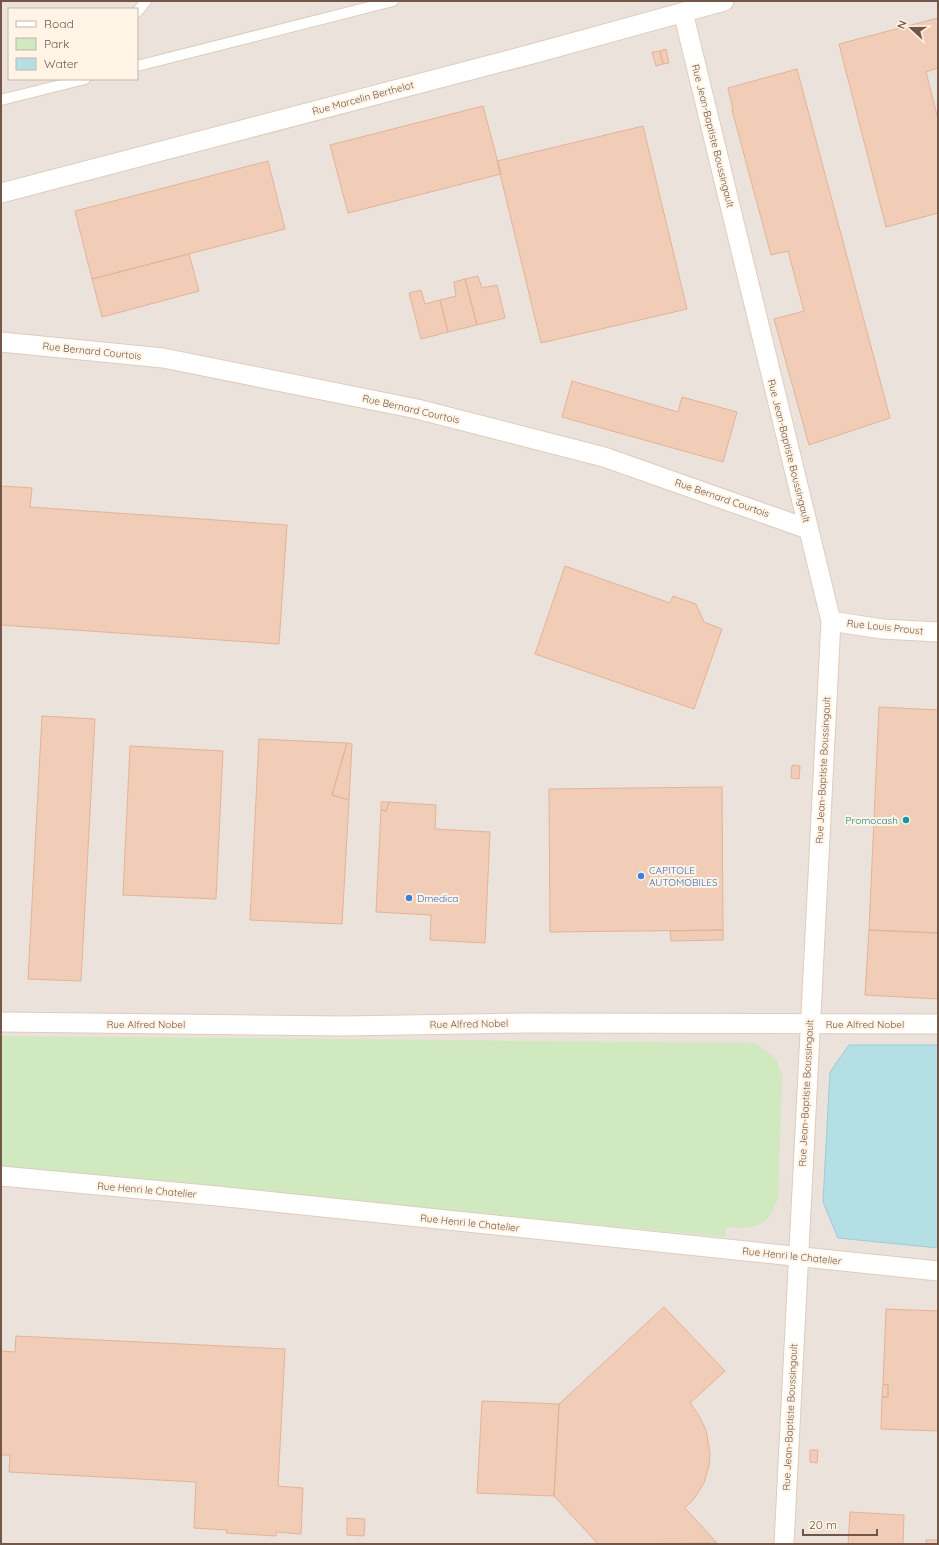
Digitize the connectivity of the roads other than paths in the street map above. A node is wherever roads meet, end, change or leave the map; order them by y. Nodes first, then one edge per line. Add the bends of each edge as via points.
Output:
1 (146, 1) edge
2 (393, 1) edge
3 (724, 1) edge
4 (138, 11) edge
5 (683, 12) junction
6 (138, 66) edge
7 (80, 80) edge
8 (1, 100) edge
9 (1, 193) edge
10 (1, 342) edge
11 (808, 528) junction
12 (832, 621) junction
13 (938, 632) edge
14 (1, 1022) edge
15 (810, 1024) junction
16 (938, 1024) edge
17 (1, 1176) edge
18 (798, 1257) junction
19 (938, 1271) edge
20 (784, 1544) edge

1 - 4 lane
2 - 6 lane
3 - 5 street, Rue Marcelin Berthelot
5 - 9 street, Rue Marcelin Berthelot
5 - 11 street, Rue Jean-Baptiste Boussingault
7 - 8 lane
10 - 11 street, Rue Bernard Courtois via 163,358 418,408 604,457
11 - 12 street, Rue Jean-Baptiste Boussingault
12 - 13 street, Rue Louis Proust via 882,629
12 - 15 street, Rue Jean-Baptiste Boussingault
14 - 15 street, Rue Alfred Nobel via 344,1026 529,1023
15 - 16 street, Rue Alfred Nobel
15 - 18 street, Rue Jean-Baptiste Boussingault
17 - 18 street, Rue Henri le Chatelier
18 - 19 street, Rue Henri le Chatelier
18 - 20 street, Rue Jean-Baptiste Boussingault

